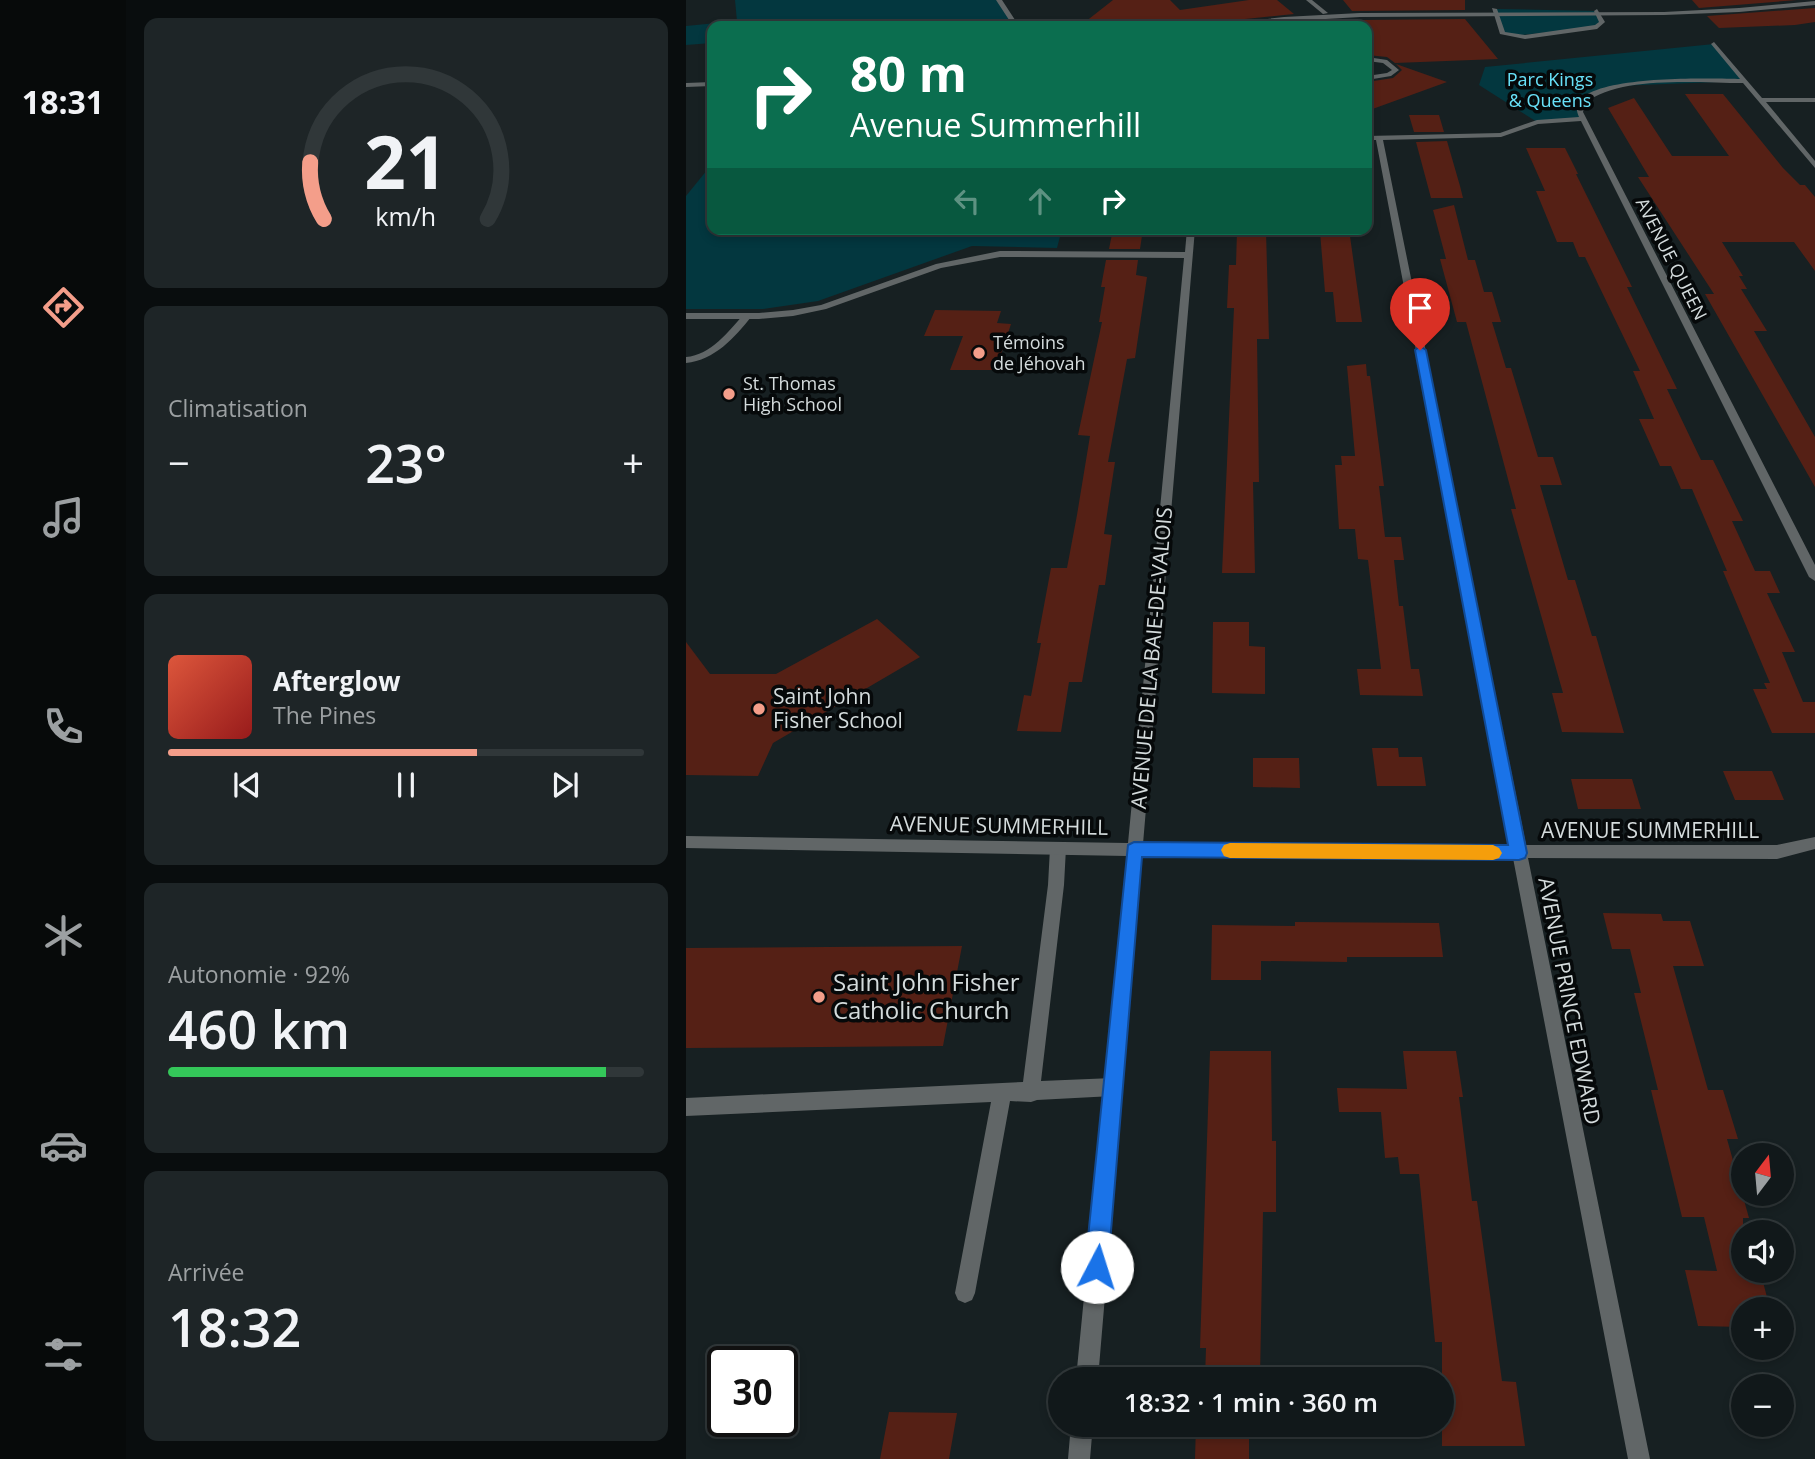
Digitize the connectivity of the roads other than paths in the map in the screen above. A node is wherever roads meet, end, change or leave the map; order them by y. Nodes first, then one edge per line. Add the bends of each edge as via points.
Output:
1 (999, 0) edge
2 (1309, 0) edge
3 (1815, 3) edge
4 (1494, 9) junction
5 (1597, 11) junction
6 (1325, 13) junction
7 (1013, 21) edge
8 (1239, 21) edge
9 (1714, 44) dead end
10 (1372, 60) edge
11 (1372, 77) edge
12 (1744, 81) junction
13 (707, 84) edge
14 (686, 85) edge
15 (1760, 100) junction
16 (1815, 100) edge
17 (1582, 119) junction
18 (1373, 138) edge
19 (1815, 166) edge
20 (1191, 235) edge
21 (1189, 255) junction
22 (686, 316) edge
23 (747, 316) junction
24 (686, 360) edge
25 (1815, 576) edge
26 (686, 842) edge
27 (1815, 842) edge
28 (1058, 848) junction
29 (1134, 850) junction
30 (1519, 853) junction
31 (1113, 1087) junction
32 (1031, 1093) junction
33 (1002, 1094) junction
34 (686, 1107) edge
35 (965, 1293) dead end
36 (1088, 1367) edge
37 (1081, 1437) edge
38 (1079, 1459) edge
39 (1639, 1459) edge

1 - 7 street
2 - 6 street
3 - 5 street via 1721,13
4 - 5 street
4 - 5 street via 1502,33 1525,37 1597,27 1602,22
4 - 6 street
6 - 8 street
9 - 12 street
10 - 11 street via 1396,69
12 - 15 street
12 - 17 street via 1614,86 1582,102
13 - 14 street
15 - 16 street
15 - 19 street
17 - 18 street via 1537,122 1501,135
17 - 25 street, AVENUE QUEEN
18 - 30 street, AVENUE PRINCE EDWARD
20 - 21 street, AVENUE DE LA BAIE-DE-VALOIS
21 - 23 street via 1000,254 939,266 823,307
21 - 29 street, AVENUE DE LA BAIE-DE-VALOIS
22 - 23 street
23 - 24 street via 719,346
26 - 28 street, AVENUE SUMMERHILL
27 - 30 street, AVENUE SUMMERHILL via 1777,852
28 - 29 street, AVENUE SUMMERHILL
28 - 32 street
29 - 30 street, AVENUE SUMMERHILL
29 - 31 street, AVENUE DE LA BAIE-DE-VALOIS
30 - 39 street, AVENUE PRINCE EDWARD
31 - 32 street
31 - 36 street, AVENUE DE LA BAIE-DE-VALOIS
32 - 33 street
33 - 34 street
33 - 35 street
37 - 38 street

